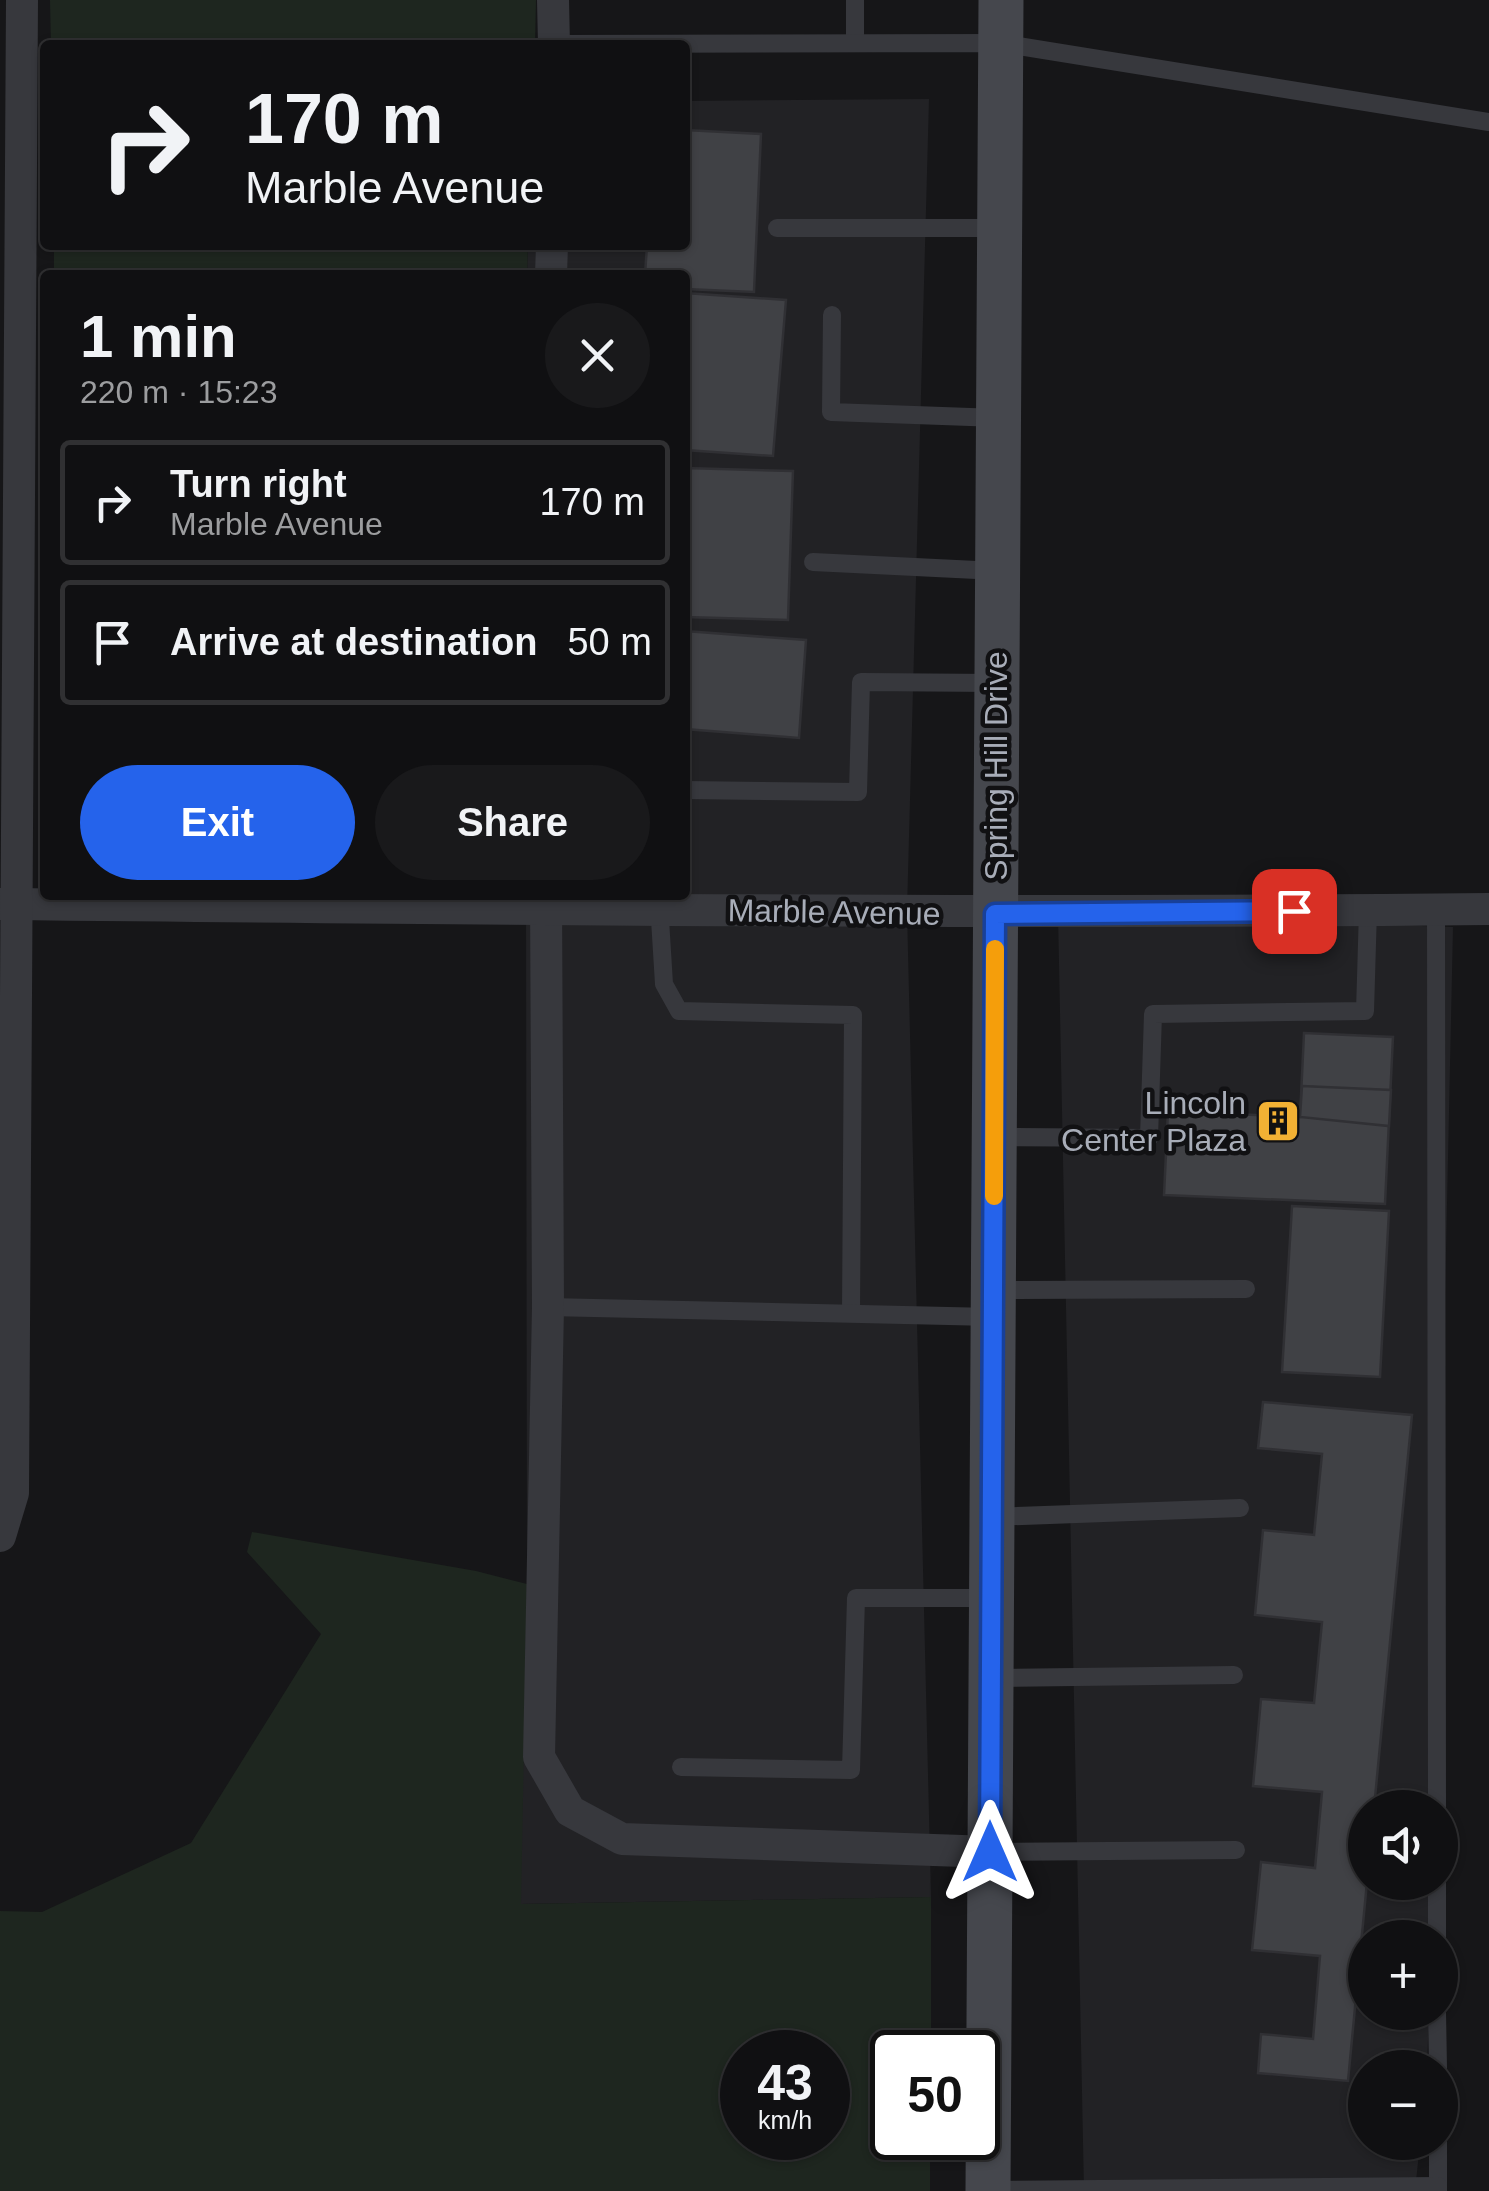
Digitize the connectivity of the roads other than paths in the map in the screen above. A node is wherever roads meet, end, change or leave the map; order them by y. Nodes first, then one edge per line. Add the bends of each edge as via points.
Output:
1 (22, 0) edge
2 (554, 0) edge
3 (856, 0) edge
4 (1000, 22) edge
5 (554, 40) edge
6 (855, 43) junction
7 (690, 44) edge
8 (1489, 122) edge
9 (777, 228) dead end
10 (1000, 228) junction
11 (832, 315) dead end
12 (998, 418) junction
13 (812, 562) dead end
14 (997, 571) junction
15 (996, 684) junction
16 (690, 790) edge
17 (546, 901) edge
18 (659, 903) edge
19 (10, 904) edge
20 (1489, 908) edge
21 (1436, 909) junction
22 (1368, 910) junction
23 (995, 914) junction
24 (994, 1137) junction
25 (1246, 1290) dead end
26 (993, 1304) junction
27 (548, 1307) junction
28 (850, 1313) junction
29 (1240, 1508) dead end
30 (992, 1517) junction
31 (0, 1536) edge
32 (991, 1598) junction
33 (1234, 1675) dead end
34 (991, 1678) junction
35 (681, 1767) dead end
36 (1437, 1790) edge
37 (1236, 1850) dead end
38 (990, 1852) junction
39 (1438, 2160) edge
40 (1438, 2188) edge
41 (988, 2190) edge

1 - 19 street
2 - 5 street
3 - 6 lane
4 - 6 lane
4 - 8 lane
4 - 10 main road, Spring Hill Drive
6 - 7 lane
9 - 10 lane
10 - 12 main road, Spring Hill Drive
11 - 12 lane via 831,412
12 - 14 main road, Spring Hill Drive
13 - 14 lane
14 - 15 main road, Spring Hill Drive
15 - 16 lane via 861,682 858,792
15 - 23 main road, Spring Hill Drive
17 - 18 street, Marble Avenue
17 - 19 street, Marble Avenue
17 - 27 street
18 - 23 street, Marble Avenue
18 - 28 lane via 664,984 679,1011 853,1015
19 - 31 street via 13,1493
20 - 21 street, Marble Avenue
21 - 22 street, Marble Avenue
21 - 36 lane
22 - 23 street, Marble Avenue
22 - 24 lane via 1365,1011 1154,1014 1150,1138
23 - 24 main road, Spring Hill Drive
24 - 26 main road, Spring Hill Drive
25 - 26 lane
26 - 28 lane
26 - 30 main road, Spring Hill Drive
27 - 28 lane
27 - 38 street via 540,1757 570,1812 622,1838
29 - 30 lane
30 - 32 main road, Spring Hill Drive
32 - 34 main road, Spring Hill Drive
32 - 35 lane via 856,1598 850,1770
33 - 34 lane
34 - 38 main road, Spring Hill Drive
37 - 38 lane
38 - 41 main road, Spring Hill Drive
39 - 40 lane
40 - 41 lane

